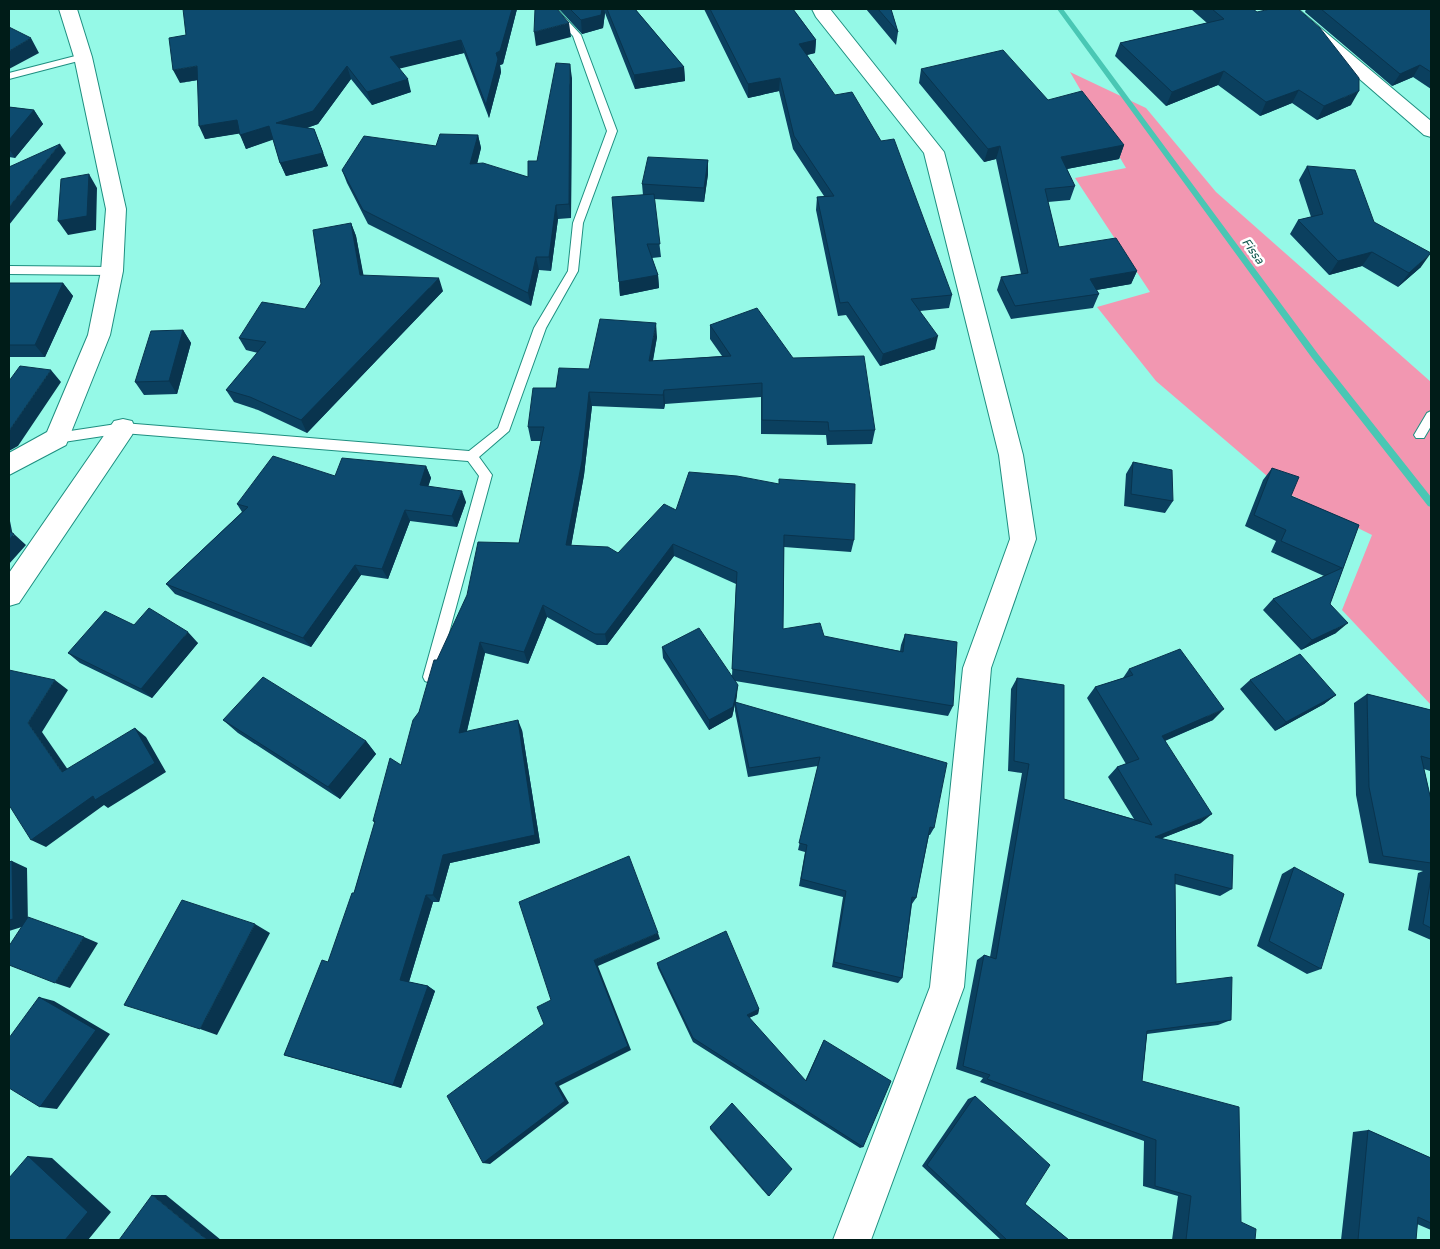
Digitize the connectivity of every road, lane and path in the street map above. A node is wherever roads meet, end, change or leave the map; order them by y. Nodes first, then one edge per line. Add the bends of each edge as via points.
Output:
1 (68, 9) edge
2 (552, 9) edge
3 (821, 9) edge
4 (1288, 9) edge
5 (82, 57) junction
6 (9, 76) edge
7 (1431, 131) edge
8 (9, 270) edge
9 (112, 271) junction
10 (1431, 416) edge
11 (123, 428) junction
12 (1420, 435) dead end
13 (57, 438) junction
14 (471, 456) junction
15 (9, 465) edge
16 (9, 595) edge
17 (425, 694) edge
18 (852, 1240) edge

1 - 5 street
2 - 14 lane via 577,35 612,131 578,222 573,271 540,328 502,431
3 - 18 street via 934,152 1011,455 1023,539 977,668 947,987
4 - 7 street
5 - 6 lane
5 - 9 street via 116,209
8 - 9 lane
9 - 13 street via 99,335
10 - 12 lane
11 - 13 lane
11 - 14 lane
11 - 16 street
13 - 15 street
14 - 17 lane via 486,475

